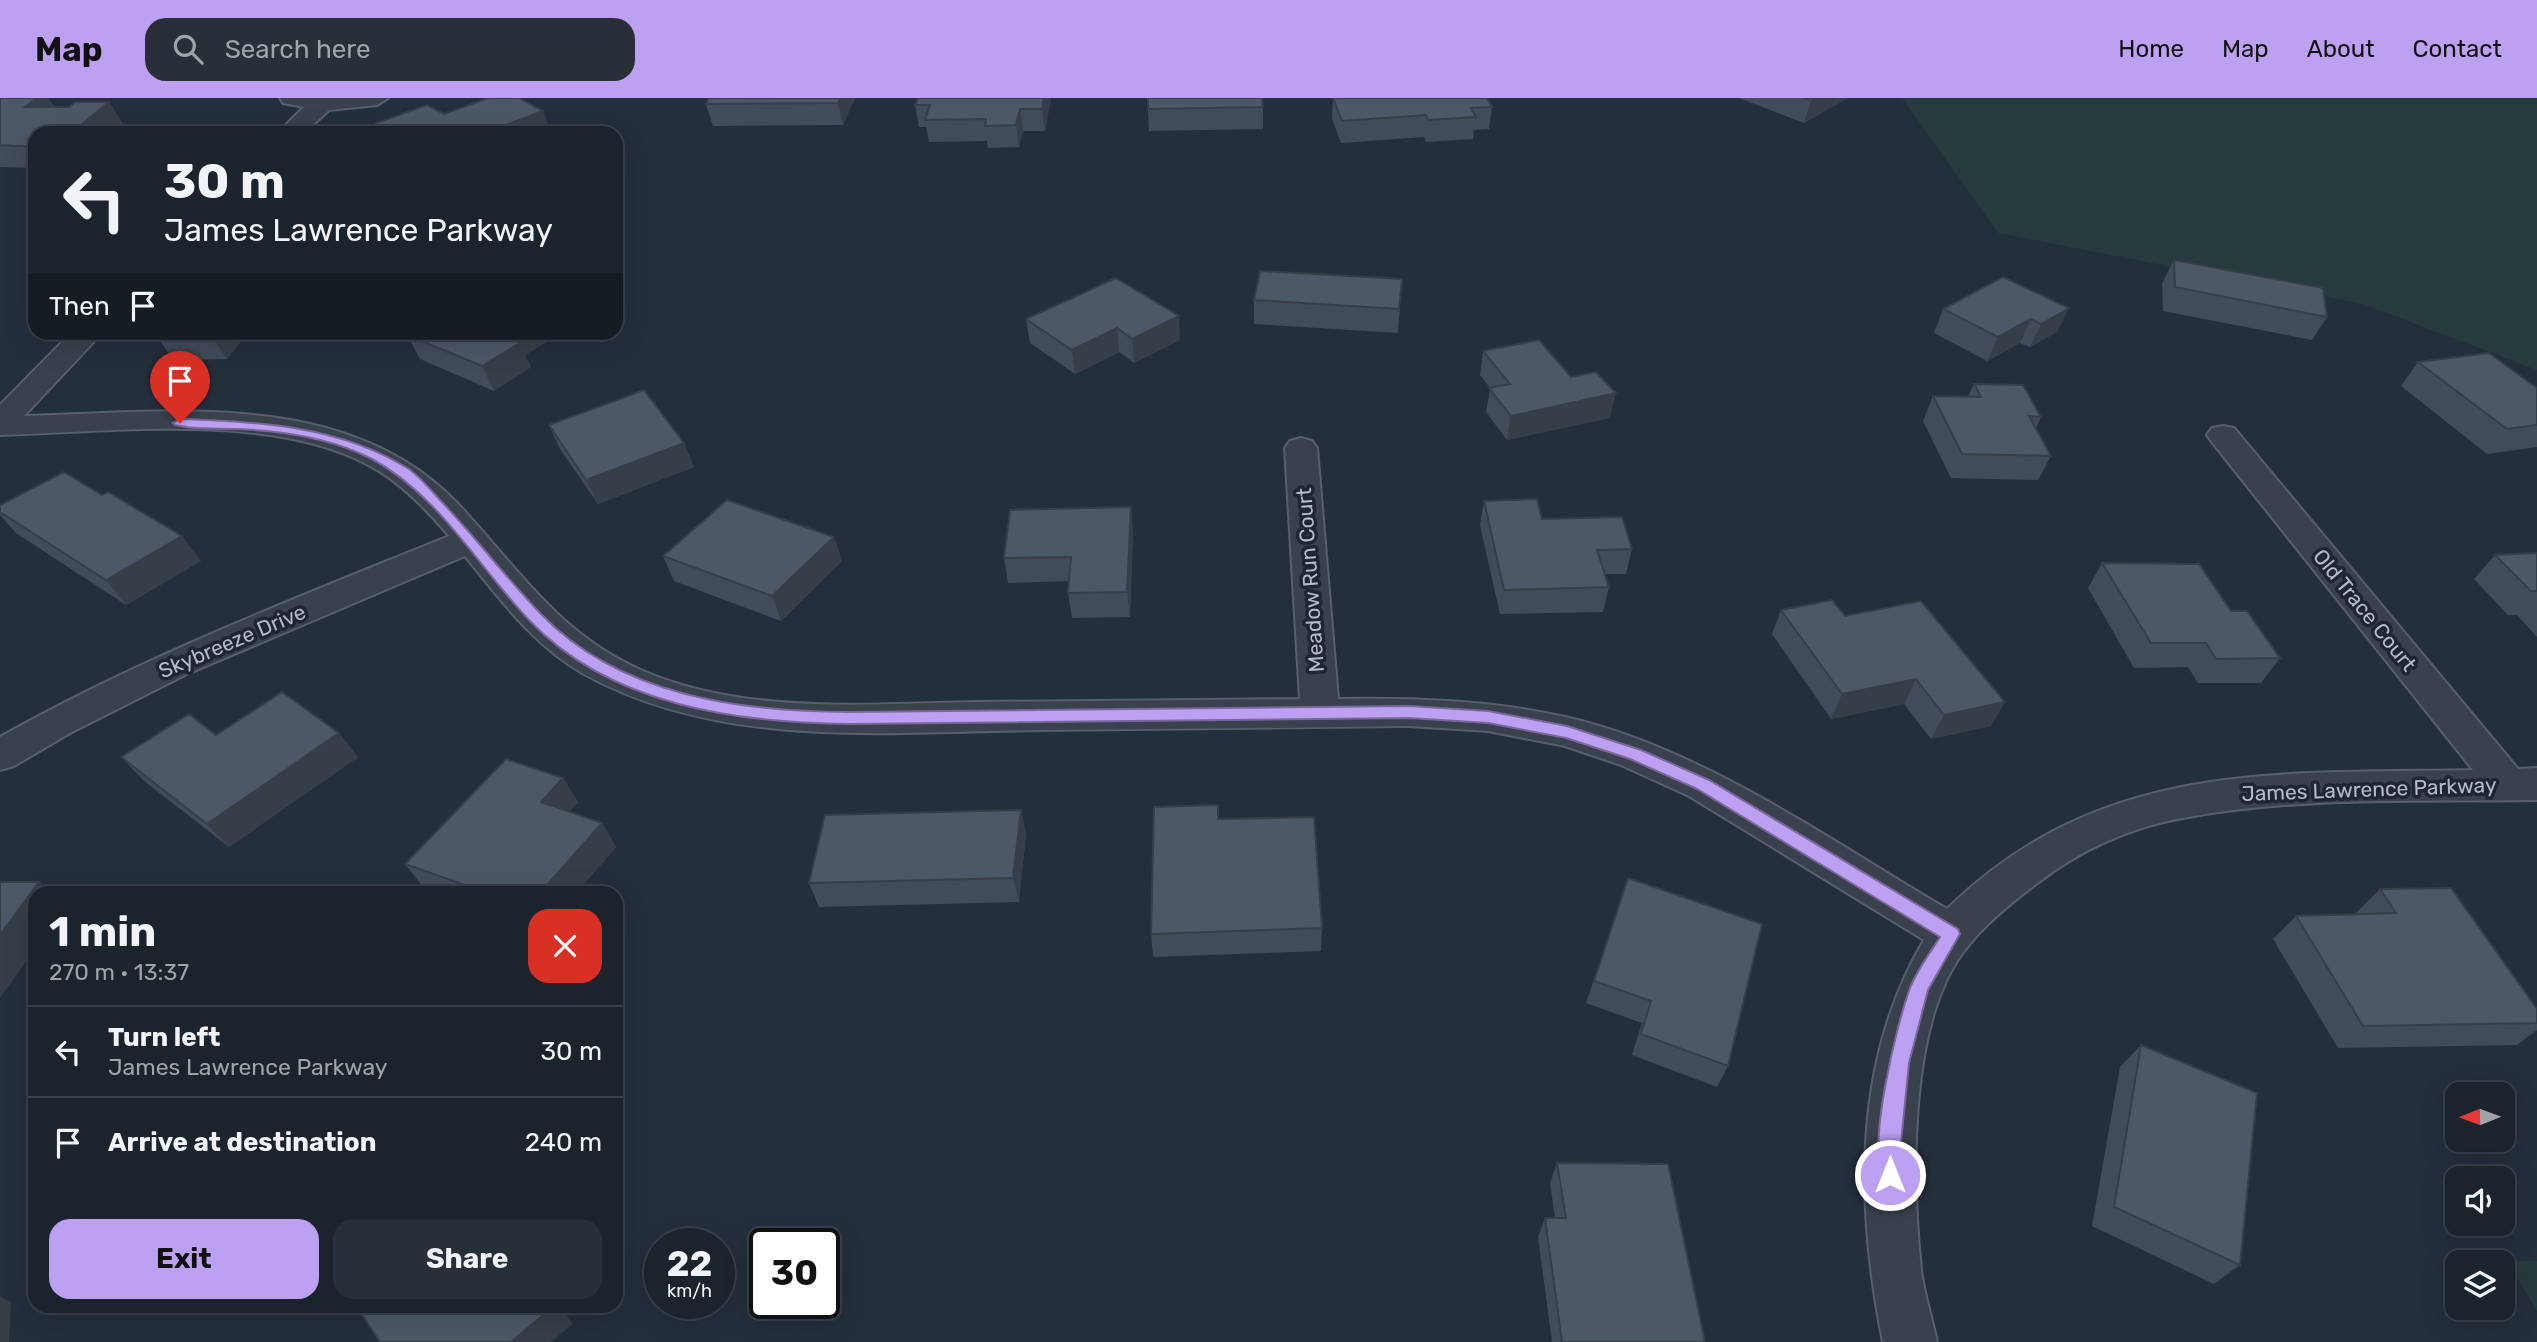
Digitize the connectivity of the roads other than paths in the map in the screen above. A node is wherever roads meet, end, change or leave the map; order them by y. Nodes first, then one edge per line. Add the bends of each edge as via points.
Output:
1 (291, 98) edge
2 (377, 98) edge
3 (322, 104) junction
4 (298, 126) edge
5 (81, 340) edge
6 (0, 425) edge
7 (2223, 435) dead end
8 (1301, 448) dead end
9 (471, 540) junction
10 (1320, 711) junction
11 (0, 755) edge
12 (2522, 784) edge
13 (1951, 934) junction
14 (1910, 1342) edge

1 - 3 street
2 - 3 street
3 - 4 street
5 - 6 street
6 - 9 street via 205,422 269,426 325,437 374,455 407,474
7 - 12 street, Old Trace Court
8 - 10 street, Meadow Run Court
9 - 10 street via 535,618 593,663 654,691 727,710 784,718
9 - 11 street, Skybreeze Drive via 133,682
10 - 13 street via 1488,717 1567,732 1635,754 1703,785
12 - 13 street, James Lawrence Parkway via 2264,790 2168,805 2106,823 2045,855 1991,894
13 - 14 street, James Lawrence Parkway via 1920,988 1899,1063 1889,1151 1895,1272

